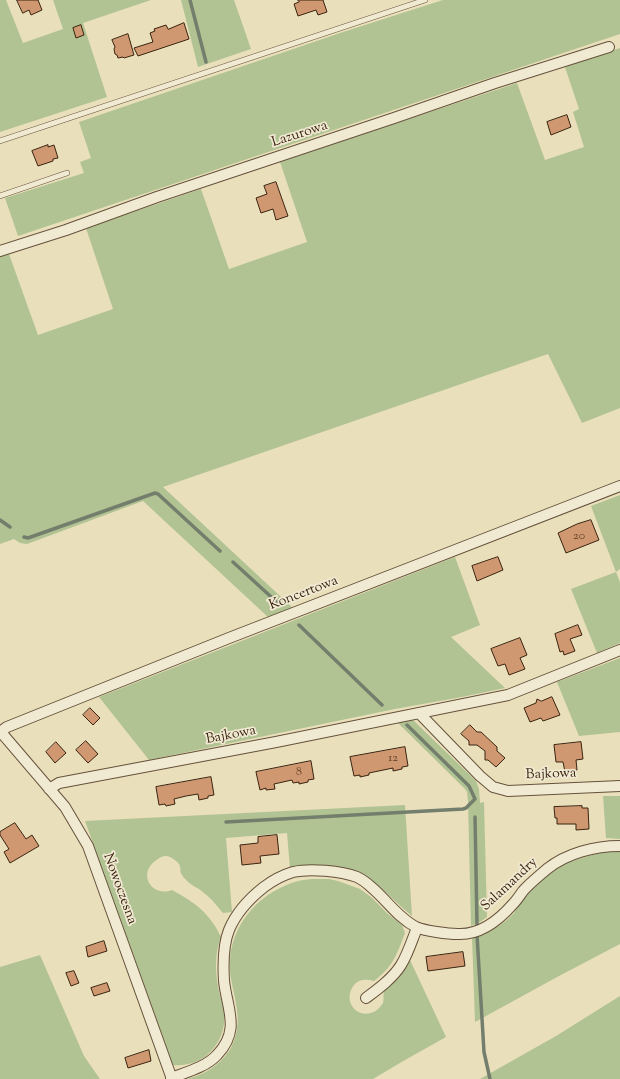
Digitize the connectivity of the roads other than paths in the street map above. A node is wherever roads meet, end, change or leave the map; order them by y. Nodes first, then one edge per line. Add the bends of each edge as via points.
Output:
1 (425, 0) edge
2 (609, 47) dead end
3 (0, 141) edge
4 (66, 173) dead end
5 (0, 196) edge
6 (0, 251) edge
7 (620, 486) edge
8 (620, 650) edge
9 (419, 713) junction
10 (0, 731) edge
11 (620, 786) edge
12 (49, 789) junction
13 (620, 846) edge
14 (417, 928) junction
15 (366, 998) dead end
16 (171, 1079) edge

1 - 3 lane
2 - 6 street, Lazurowa via 495,83
4 - 5 lane
7 - 10 street, Koncertowa via 208,646
8 - 9 street, Bajkowa via 508,695
9 - 11 street, Bajkowa via 493,787 508,791
9 - 12 street, Bajkowa via 59,783
10 - 12 street, Nowoczesna
12 - 16 street, Nowoczesna via 65,807 88,846
13 - 14 street, Salamandry via 588,849 548,868 498,919 475,932 443,933
14 - 15 street via 400,966
14 - 16 street, Salamandry via 402,918 370,886 357,877 331,871 306,870 292,872 276,880 250,900 229,930 225,944 224,981 231,1030 224,1046 211,1060

